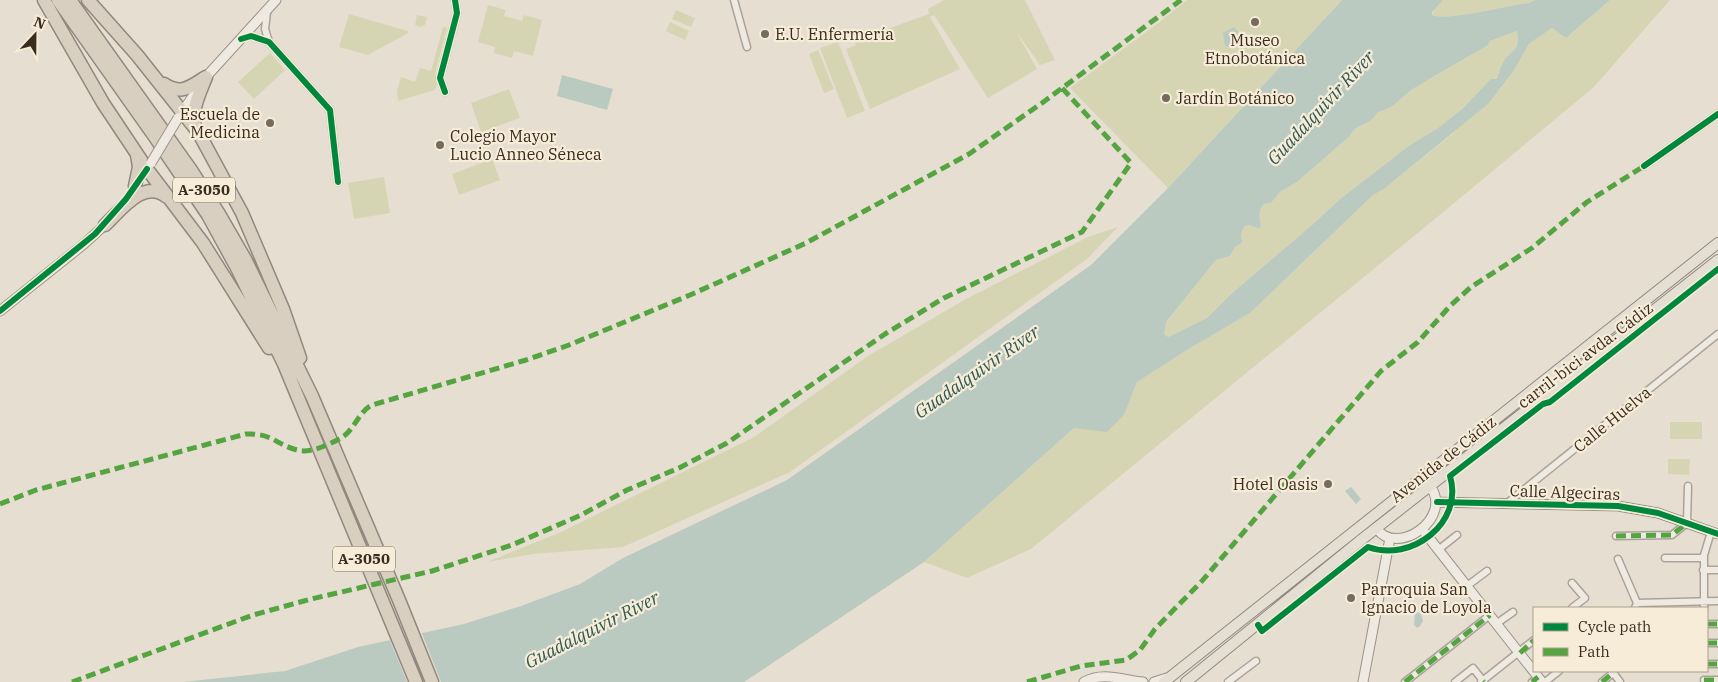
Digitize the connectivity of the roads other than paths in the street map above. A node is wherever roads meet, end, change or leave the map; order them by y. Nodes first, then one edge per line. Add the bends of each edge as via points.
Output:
1 (44, 0) edge
2 (58, 0) edge
3 (70, 0) edge
4 (88, 0) edge
5 (276, 0) edge
6 (455, 0) edge
7 (734, 0) edge
8 (267, 10) junction
9 (241, 38) junction
10 (269, 42) junction
11 (747, 47) dead end
12 (206, 77) junction
13 (158, 80) junction
14 (444, 92) dead end
15 (1718, 114) edge
16 (181, 115) junction
17 (197, 130) junction
18 (136, 151) junction
19 (149, 166) junction
20 (1644, 166) dead end
21 (338, 182) dead end
22 (135, 186) junction
23 (169, 199) junction
24 (105, 225) junction
25 (1718, 243) edge
26 (1698, 258) junction
27 (1717, 262) edge
28 (0, 310) edge
29 (1718, 334) edge
30 (296, 394) junction
31 (312, 396) junction
32 (1423, 477) junction
33 (1430, 486) junction
34 (1688, 486) dead end
35 (1410, 488) junction
36 (1437, 502) junction
37 (1506, 504) junction
38 (1687, 524) junction
39 (1376, 529) junction
40 (1422, 529) junction
41 (1715, 533) edge
42 (1457, 534) dead end
43 (1616, 536) dead end
44 (1390, 538) junction
45 (1438, 550) junction
46 (1665, 558) dead end
47 (1704, 558) junction
48 (1618, 559) dead end
49 (1487, 570) dead end
50 (1703, 570) junction
51 (1718, 570) edge
52 (1572, 583) dead end
53 (1467, 586) junction
54 (1718, 601) edge
55 (1636, 605) edge
56 (1704, 605) edge
57 (1573, 607) edge
58 (1513, 612) dead end
59 (1490, 615) junction
60 (1496, 624) junction
61 (1533, 641) edge
62 (1520, 653) junction
63 (1256, 661) dead end
64 (1557, 672) edge
65 (1612, 672) edge
66 (1169, 679) edge
67 (1718, 680) edge
68 (1539, 681) edge
69 (1704, 681) edge
70 (416, 682) edge
71 (432, 682) edge
72 (1084, 682) edge
73 (1143, 682) edge
74 (1154, 682) edge
75 (1186, 682) edge
76 (1228, 682) edge
77 (1363, 682) edge
78 (1405, 682) edge
79 (1455, 682) edge
80 (1483, 682) edge
81 (1602, 682) edge
82 (1620, 682) edge

1 - 18 highway via 90,82
2 - 30 highway, A-3050 via 208,215 263,319
3 - 31 highway, A-3050 via 219,214 271,310
4 - 13 highway
5 - 8 street
6 - 14 street via 457,13 440,78
7 - 11 street
8 - 9 street
8 - 10 street via 265,29
9 - 10 street via 250,36
9 - 12 street
10 - 21 street via 330,110
12 - 13 highway via 178,90
12 - 16 street
12 - 17 highway via 194,108
13 - 16 highway
15 - 20 street
16 - 17 highway
16 - 19 street, bridge
17 - 31 highway via 219,168 264,263
18 - 19 highway
18 - 22 highway via 139,167
19 - 22 street
19 - 23 highway
22 - 24 street
23 - 24 highway via 155,190 143,192
23 - 30 highway via 204,243
24 - 28 street
25 - 26 main road, Avenida de Cádiz
26 - 27 street
26 - 32 main road, Avenida de Cádiz
27 - 33 main road, Avenida de Cádiz
29 - 37 street, Calle Huelva
30 - 70 highway, A-3050
31 - 71 highway, A-3050
32 - 33 main road
32 - 35 main road, Avenida de Cádiz
33 - 36 street
33 - 39 main road, Avenida de Cádiz
34 - 38 street
35 - 39 main road via 1402,500 1378,520
35 - 66 main road, Avenida de Cádiz
36 - 37 street, Calle Algeciras
36 - 40 street via 1435,512
37 - 38 street, Calle Algeciras via 1618,506 1658,513
38 - 41 street, Calle Algeciras
38 - 43 street via 1672,535
39 - 44 street
39 - 75 main road, Avenida de Cádiz
40 - 44 street
40 - 45 street
41 - 47 street
42 - 45 street
44 - 77 street
45 - 53 street
46 - 47 street
47 - 50 street
48 - 55 street
49 - 53 street
50 - 51 street
50 - 56 street
52 - 57 street via 1584,598
53 - 59 street
54 - 56 street
55 - 56 street
58 - 60 street
59 - 60 street
59 - 78 street
60 - 62 street
61 - 62 street
62 - 68 street
62 - 80 street
63 - 76 street
64 - 68 street
65 - 81 street
65 - 82 street
66 - 74 street, Avenida de Cádiz
67 - 69 street
72 - 73 street via 1107,676
79 - 80 street via 1473,668

